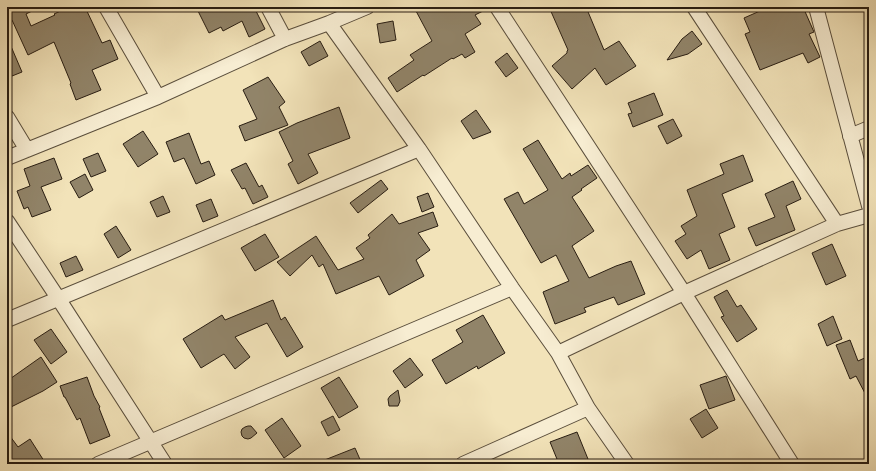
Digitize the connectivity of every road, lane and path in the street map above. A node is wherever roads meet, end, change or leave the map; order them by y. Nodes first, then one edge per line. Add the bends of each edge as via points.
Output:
1 (106, 7) edge
2 (268, 7) edge
3 (367, 7) edge
4 (497, 7) edge
5 (694, 7) edge
6 (816, 7) edge
7 (329, 23) junction
8 (285, 39) junction
9 (158, 97) junction
10 (7, 116) edge
11 (869, 128) edge
12 (850, 136) junction
13 (419, 149) junction
14 (27, 150) junction
15 (7, 158) edge
16 (869, 206) edge
17 (869, 215) edge
18 (7, 221) edge
19 (837, 224) junction
20 (512, 288) junction
21 (684, 293) junction
22 (58, 298) junction
23 (7, 320) edge
24 (558, 354) junction
25 (588, 408) junction
26 (151, 442) junction
27 (98, 464) edge
28 (165, 464) edge
29 (463, 464) edge
30 (627, 464) edge
31 (792, 464) edge

1 - 9 street
2 - 8 street
3 - 7 street
4 - 21 street
5 - 19 street
6 - 12 street
7 - 8 street
7 - 13 street
8 - 9 street
9 - 14 street
10 - 14 street
11 - 12 street
12 - 16 street
13 - 20 street
13 - 22 street
14 - 15 street
17 - 19 street
18 - 22 street
19 - 21 street
20 - 24 street
20 - 26 street
21 - 24 street
21 - 31 street
22 - 23 street
22 - 26 street
24 - 25 street
25 - 29 street
25 - 30 street
26 - 27 street
26 - 28 street

